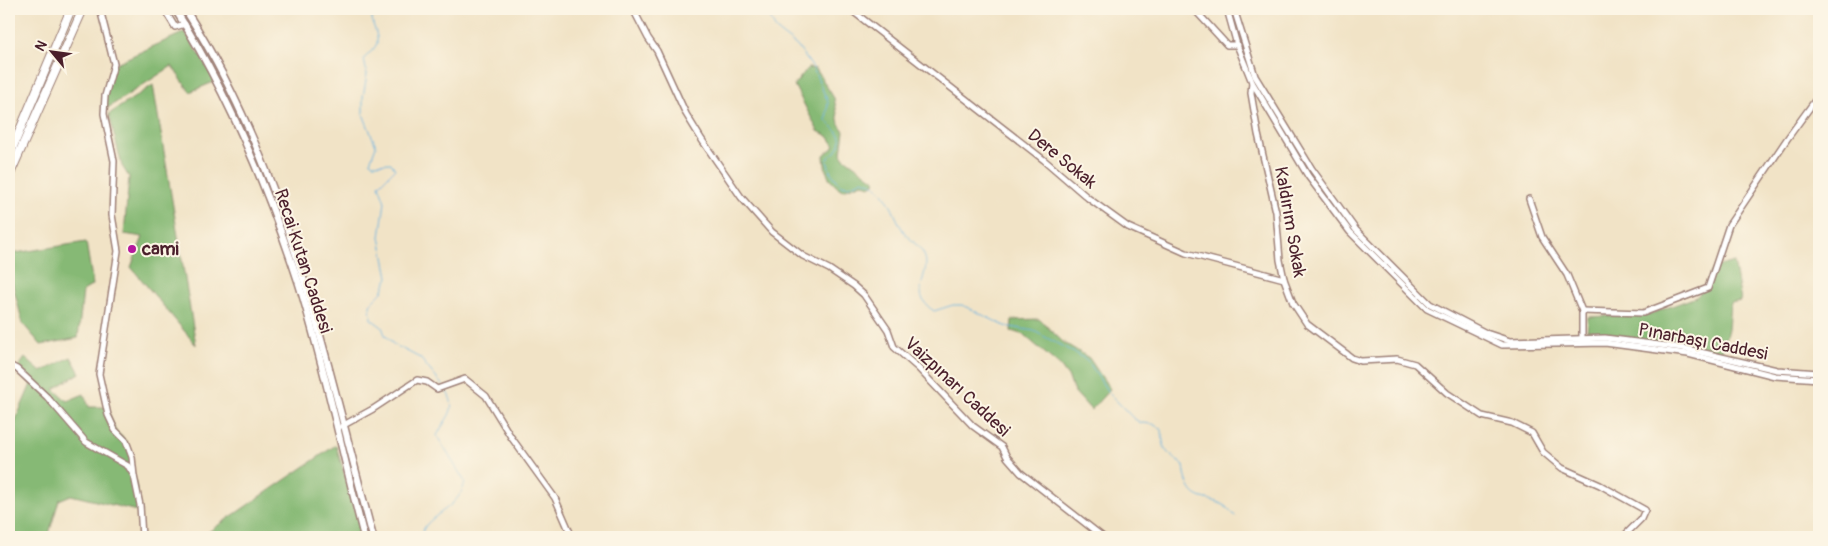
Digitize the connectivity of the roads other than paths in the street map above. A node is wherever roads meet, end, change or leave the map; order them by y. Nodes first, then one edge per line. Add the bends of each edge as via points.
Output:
1 (71, 9) edge
2 (83, 9) edge
3 (100, 9) edge
4 (164, 9) edge
5 (176, 9) edge
6 (185, 9) edge
7 (633, 9) edge
8 (850, 9) edge
9 (1194, 9) edge
10 (1227, 9) edge
11 (1234, 9) edge
12 (185, 24) junction
13 (1237, 45) junction
14 (1244, 45) junction
15 (1255, 76) junction
16 (1252, 82) junction
17 (1819, 95) edge
18 (9, 156) edge
19 (9, 176) edge
20 (1530, 199) dead end
21 (1284, 279) junction
22 (1582, 311) junction
23 (1582, 340) junction
24 (9, 365) edge
25 (1819, 373) edge
26 (1819, 379) edge
27 (345, 425) junction
28 (337, 429) junction
29 (134, 476) junction
30 (142, 537) edge
31 (364, 537) edge
32 (373, 537) edge
33 (572, 537) edge
34 (1104, 537) edge
35 (1623, 537) edge

1 - 18 highway
2 - 19 highway
3 - 29 street via 114,64 105,96 104,114 113,156 112,215 118,251 99,374 108,414 115,430 126,441
4 - 12 street via 175,27
5 - 12 main road, Recai Kutan Caddesi
6 - 27 main road, Recai Kutan Caddesi via 256,143 307,282
7 - 34 street, Vaizpınarı Caddesi via 658,51 686,114 702,140 742,197 772,232 864,295 888,330 894,346 973,426 1002,447 1006,457 1021,473
8 - 21 street, Dere Sokak via 1128,227 1186,253
9 - 13 street via 1227,45
10 - 13 street, Kaldırım Sokak
11 - 14 street
12 - 28 main road, Recai Kutan Caddesi via 250,151 299,285
13 - 14 street
13 - 16 street, Kaldırım Sokak
14 - 15 street
15 - 16 street, Kaldırım Sokak
15 - 23 street via 1312,169 1356,230 1430,304 1501,340
16 - 21 street, Kaldırım Sokak via 1251,94 1276,212
16 - 23 street via 1332,210 1364,247 1427,309 1502,345
17 - 22 street via 1729,225 1708,288 1643,313
20 - 22 street via 1542,237 1567,275
21 - 35 street, Kaldırım Sokak via 1303,319 1352,358 1361,361 1398,359 1415,364 1447,393 1482,416 1512,423 1532,433 1543,452 1562,468 1645,510 1641,519
22 - 23 street
23 - 25 street, Pınarbaşı Caddesi via 1605,338 1683,348 1777,370
23 - 26 street via 1663,350 1775,376
24 - 29 street via 47,397 86,442 120,460
27 - 28 street
27 - 32 main road, Recai Kutan Caddesi
27 - 33 street via 417,380 441,389 465,379 486,396 555,498
28 - 31 main road, Recai Kutan Caddesi
29 - 30 street

